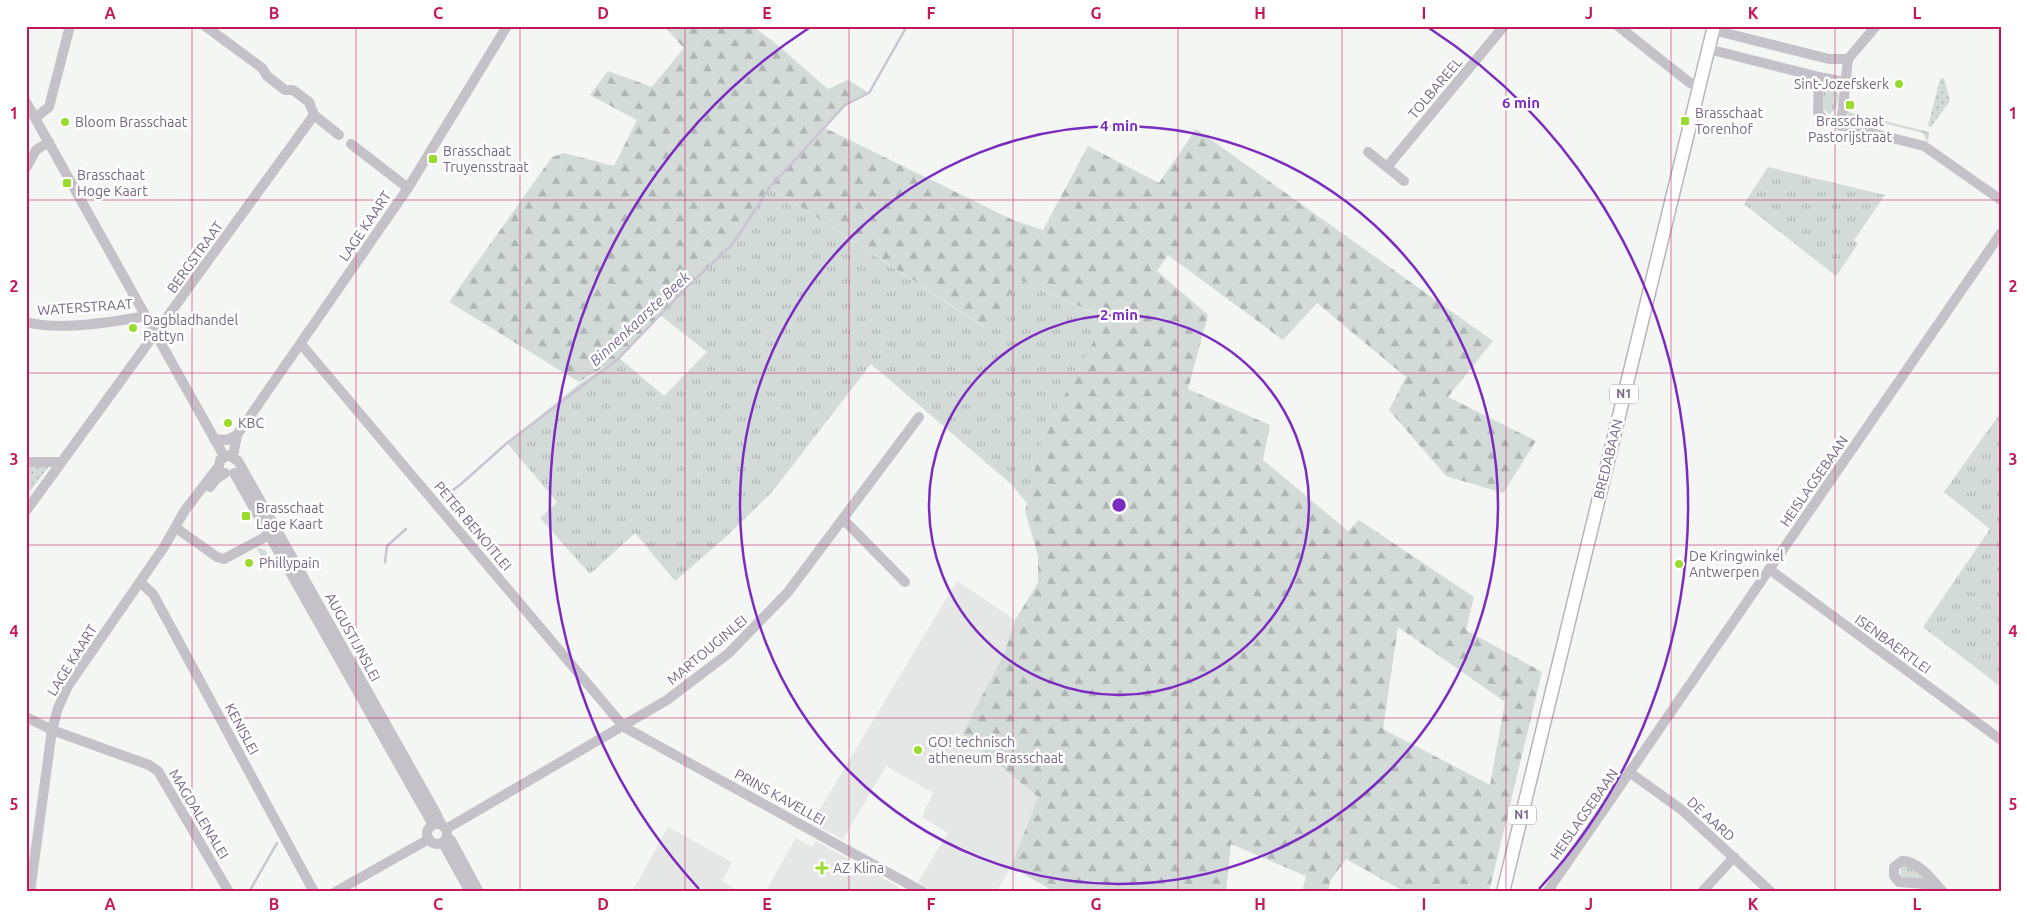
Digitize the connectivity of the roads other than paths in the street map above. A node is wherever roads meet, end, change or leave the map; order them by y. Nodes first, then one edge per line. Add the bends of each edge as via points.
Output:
1 (70, 26) edge
2 (205, 26) edge
3 (507, 26) edge
4 (1504, 26) edge
5 (1618, 26) edge
6 (1876, 26) edge
7 (1713, 28) edge
8 (1708, 49) junction
9 (1848, 59) junction
10 (1818, 77) junction
11 (1844, 82) junction
12 (1699, 85) junction
13 (26, 102) edge
14 (314, 115) junction
15 (35, 118) junction
16 (1841, 126) junction
17 (339, 135) dead end
18 (49, 142) junction
19 (351, 144) dead end
20 (1368, 152) dead end
21 (1387, 167) junction
22 (26, 168) edge
23 (1404, 181) dead end
24 (408, 188) junction
25 (2001, 200) edge
26 (2001, 233) edge
27 (146, 316) junction
28 (26, 322) edge
29 (157, 334) junction
30 (301, 344) junction
31 (919, 417) dead end
32 (237, 435) junction
33 (214, 439) junction
34 (26, 462) edge
35 (60, 462) junction
36 (229, 465) junction
37 (26, 511) edge
38 (843, 519) junction
39 (179, 530) junction
40 (270, 536) junction
41 (164, 547) junction
42 (1769, 569) junction
43 (140, 582) junction
44 (905, 582) dead end
45 (26, 717) edge
46 (624, 726) junction
47 (52, 730) junction
48 (2001, 740) edge
49 (1629, 772) junction
50 (442, 832) junction
51 (429, 840) junction
52 (1734, 857) junction
53 (30, 869) edge
54 (33, 889) edge
55 (230, 892) edge
56 (314, 892) edge
57 (335, 892) edge
58 (470, 892) edge
59 (479, 892) edge
60 (923, 892) edge
61 (1504, 892) edge
62 (1547, 892) edge
63 (1702, 892) edge
64 (1771, 892) edge

1 - 15 street via 49,107
2 - 14 street via 262,68 285,90 292,90 309,102
3 - 24 street, LAGE KAART
4 - 21 street, TOLBAREEL
5 - 12 street via 1690,83
6 - 9 street
7 - 8 main road, BREDABAAN / N1
7 - 9 street via 1829,59
8 - 10 street
8 - 12 main road, BREDABAAN / N1
9 - 11 street
10 - 11 street
10 - 16 street via 1819,117
11 - 16 street
12 - 61 main road, BREDABAAN / N1
13 - 15 street
14 - 17 street
14 - 29 street, BERGSTRAAT
15 - 18 street
16 - 25 street via 1924,146
18 - 22 street via 36,150
18 - 27 street
19 - 24 street
20 - 21 street
21 - 23 street
24 - 30 street, LAGE KAART
26 - 42 street, HEISLAGSEBAAN
27 - 28 street, WATERSTRAAT via 39,326
27 - 29 street
29 - 33 street
29 - 35 street, BERGSTRAAT
30 - 32 street, LAGE KAART
30 - 46 street, PETER BENOITLEI
31 - 38 street, MARTOUGINLEI
32 - 33 street via 227,440
32 - 36 street, LAGE KAART
33 - 36 street
34 - 35 street
35 - 37 street, BERGSTRAAT
36 - 39 street, LAGE KAART
36 - 40 street, AUGUSTIJNSLEI
36 - 41 street, LAGE KAART via 185,510
36 - 50 street, AUGUSTIJNSLEI via 436,813
38 - 44 street
38 - 46 street, MARTOUGINLEI via 788,592 729,653 667,700
39 - 40 street via 217,557 224,558
39 - 41 street, LAGE KAART
40 - 50 street, AUGUSTIJNSLEI
41 - 43 street, LAGE KAART
42 - 48 street, ISENBAERTLEI
42 - 49 street, HEISLAGSEBAAN
43 - 47 street, LAGE KAART via 68,686
43 - 56 street, KENISLEI via 153,594
45 - 47 street, MAGDALENALEI
46 - 50 street, MARTOUGINLEI
46 - 60 street, PRINS KAVELLEI
47 - 53 street, LAGE KAART
47 - 55 street, MAGDALENALEI via 150,765 158,771
49 - 52 street, DE AARD via 1682,810
49 - 62 street, HEISLAGSEBAAN
50 - 51 street via 434,844
50 - 51 street via 428,831
50 - 58 street, AUGUSTIJNSLEI
50 - 59 street, AUGUSTIJNSLEI via 451,840
51 - 57 street
52 - 63 street
52 - 64 street, DE AARD
53 - 54 street, LAGE KAART

